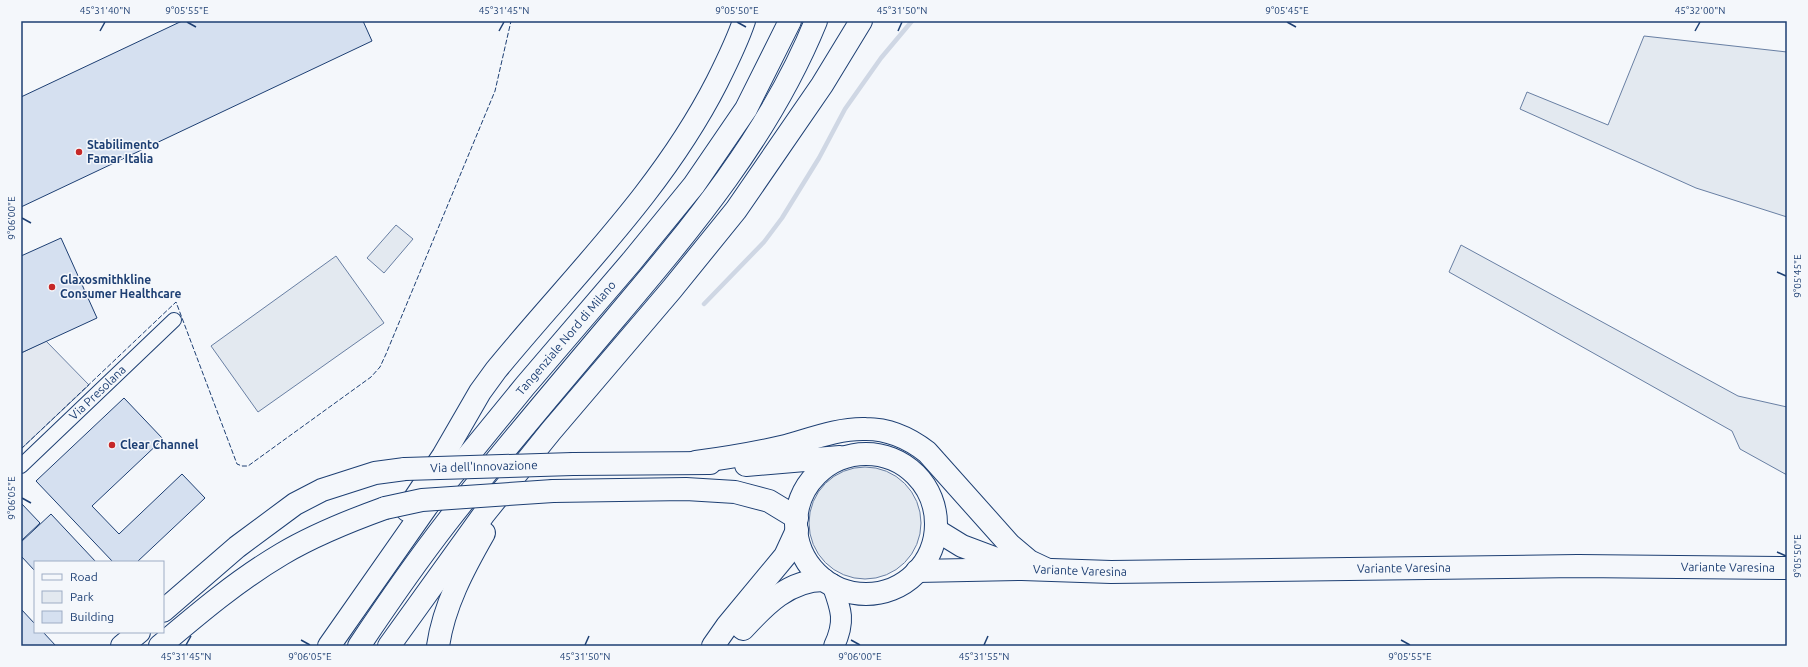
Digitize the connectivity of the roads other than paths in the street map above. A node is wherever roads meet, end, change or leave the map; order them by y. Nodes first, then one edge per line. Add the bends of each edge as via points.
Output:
1 (744, 21) edge
2 (790, 21) edge
3 (816, 21) edge
4 (842, 21) edge
5 (861, 21) edge
6 (782, 143) junction
7 (174, 320) dead end
8 (586, 388) junction
9 (849, 456) junction
10 (696, 462) junction
11 (21, 466) edge
12 (797, 524) junction
13 (936, 530) junction
14 (1787, 568) edge
15 (1022, 569) junction
16 (917, 571) junction
17 (1051, 571) junction
18 (828, 582) junction
19 (164, 610) edge
20 (138, 633) edge
21 (122, 646) edge
22 (160, 646) edge
23 (325, 646) edge
24 (329, 646) edge
25 (359, 646) edge
26 (389, 646) edge
27 (438, 646) edge
28 (713, 646) edge
29 (730, 646) edge
30 (834, 646) edge

1 - 23 main road via 712,92 672,158 627,217 496,370 443,456 380,549
2 - 24 main road, Tangenziale Nord di Milano via 746,109 694,185 432,500
3 - 25 main road, Tangenziale Nord di Milano via 775,104 751,146 722,187 447,522
4 - 6 main road
5 - 6 main road via 822,85
6 - 8 main road via 761,176 708,246
7 - 11 street, Via Presolana
8 - 26 main road via 484,514
8 - 27 main road via 556,437 513,488 475,548 448,606
9 - 10 main road, Via dell'Innovazione via 744,466
9 - 12 main road via 826,466 809,484 803,494
9 - 13 main road via 873,454 897,461 917,475 930,496
10 - 17 main road via 747,455 858,429 895,434 912,441 927,452 1010,545 1029,561
10 - 19 main road, Via dell'Innovazione, bridge via 405,469 375,473 322,490 295,504 237,546
12 - 18 main road via 803,553 812,568
12 - 22 main road, bridge via 769,501 735,492 686,489 553,491 422,500 385,508 339,526 282,554 209,604
12 - 28 main road via 785,556
13 - 15 main road, Variante Varesina via 962,546
13 - 16 main road via 930,552
14 - 17 main road, Variante Varesina via 1578,566
15 - 16 main road, Variante Varesina
15 - 17 main road, Variante Varesina
16 - 18 main road via 899,585 878,593 855,593
18 - 29 main road via 805,581 789,588 757,613
18 - 30 street via 841,607 841,629
20 - 21 main road

